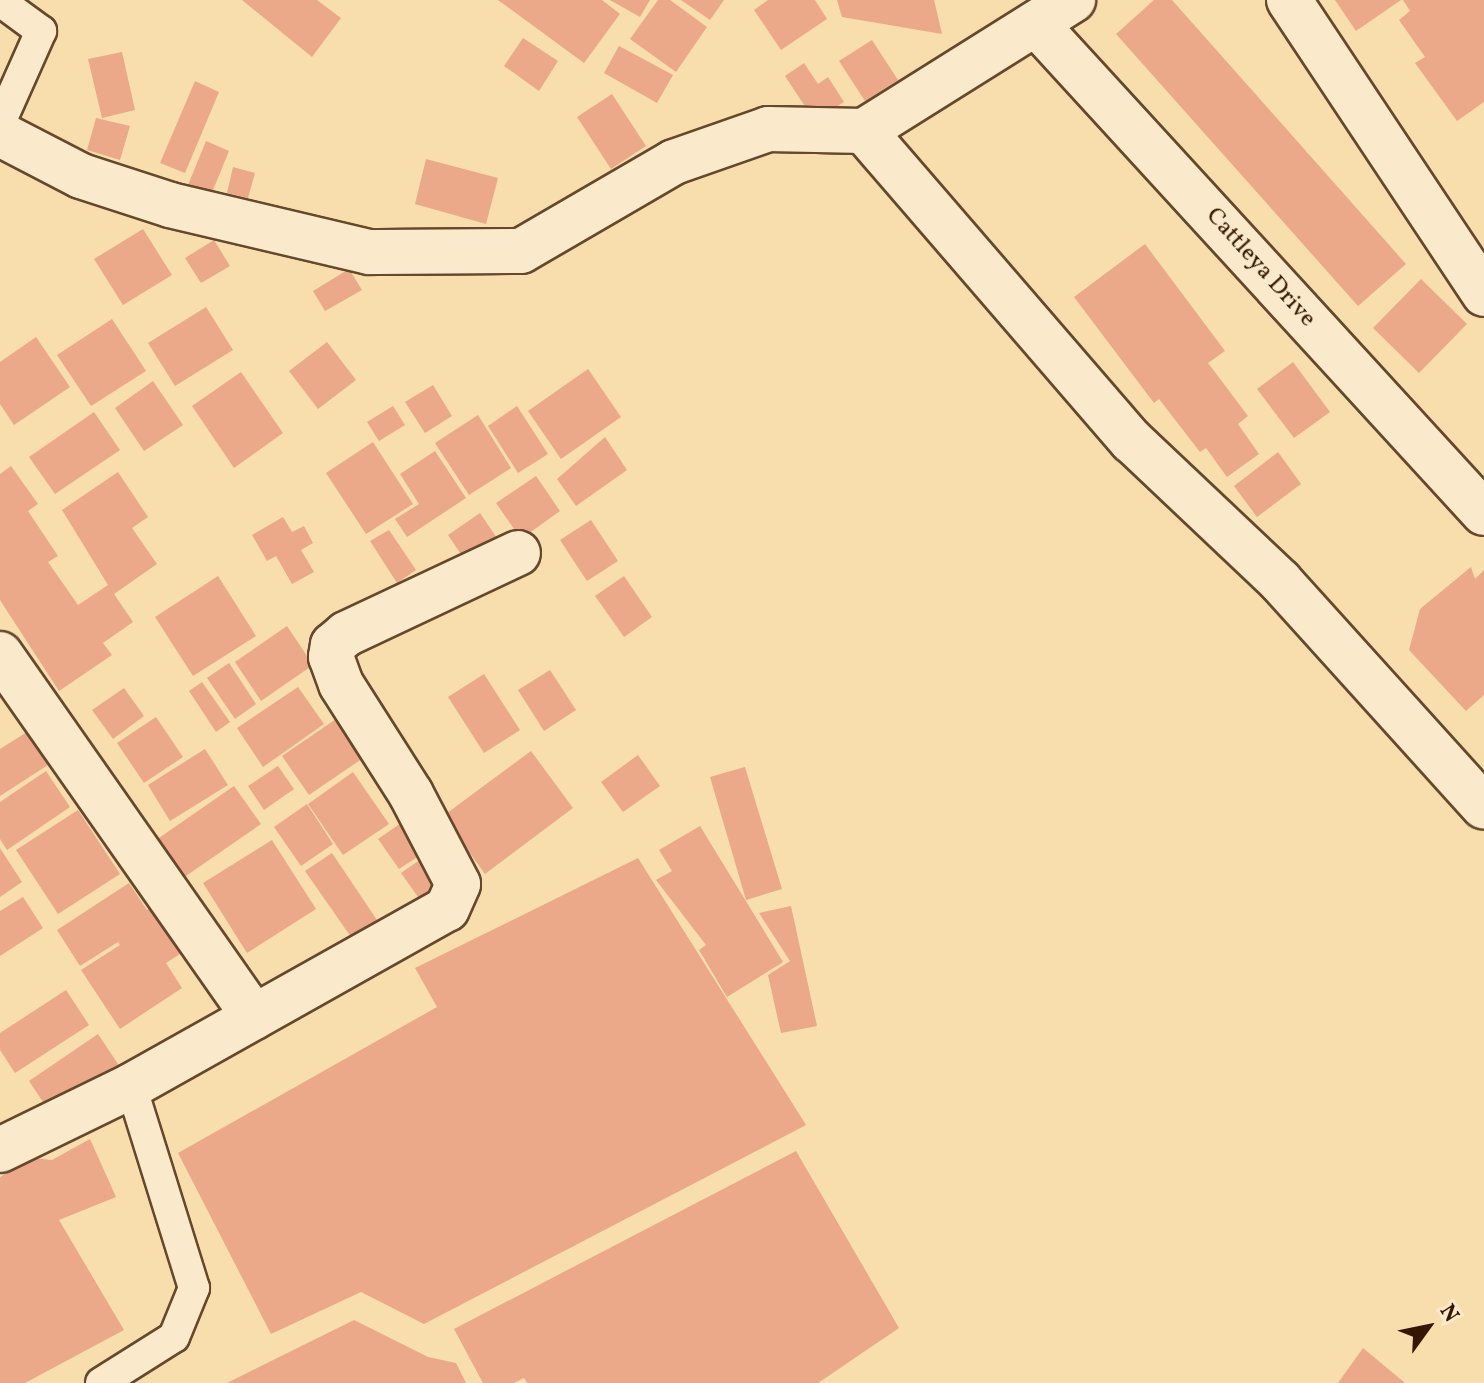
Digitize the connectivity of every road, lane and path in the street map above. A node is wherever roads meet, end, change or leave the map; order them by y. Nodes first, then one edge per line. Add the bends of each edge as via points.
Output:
1 (1073, 0) edge
2 (1289, 0) edge
3 (0, 1) edge
4 (1036, 24) junction
5 (0, 123) edge
6 (864, 131) junction
7 (0, 134) edge
8 (1484, 294) edge
9 (1484, 513) edge
10 (518, 553) dead end
11 (0, 654) edge
12 (1484, 807) edge
13 (254, 1017) junction
14 (131, 1086) junction
15 (0, 1150) edge
16 (101, 1383) edge

1 - 4 street
2 - 8 street
3 - 5 lane via 41,31
4 - 6 street
4 - 9 street, Cattleya Drive
6 - 7 street via 768,129 674,162 521,251 414,252 369,252 170,205 81,176
6 - 12 street via 1132,441 1280,581
10 - 13 street via 346,634 333,645 331,657 341,684 411,794 458,884 457,894 447,909
11 - 13 street
13 - 14 street
14 - 15 street
14 - 16 lane via 194,1288 174,1337

